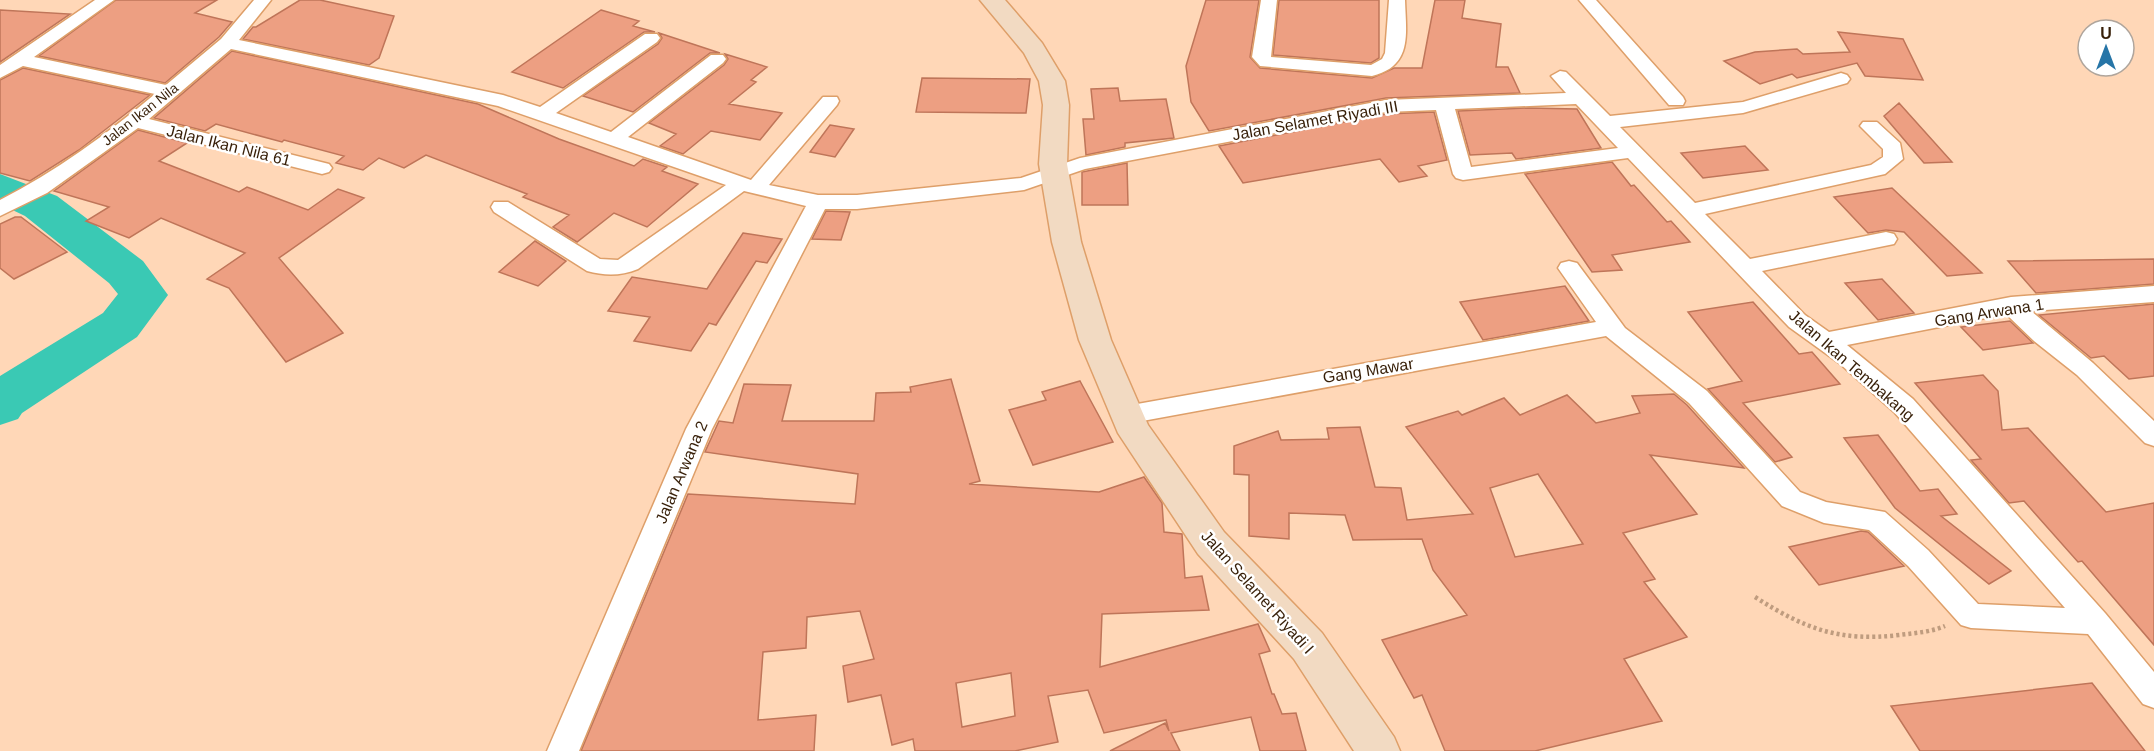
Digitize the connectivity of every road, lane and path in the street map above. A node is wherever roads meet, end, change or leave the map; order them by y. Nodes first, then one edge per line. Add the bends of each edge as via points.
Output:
1 (106, 0) edge
2 (263, 0) edge
3 (992, 0) edge
4 (1269, 0) edge
5 (1397, 0) edge
6 (1587, 0) edge
7 (651, 38) dead end
8 (227, 43) junction
9 (717, 59) dead end
10 (21, 60) junction
11 (0, 74) edge
12 (1560, 76) dead end
13 (1841, 79) dead end
14 (170, 92) junction
15 (1581, 98) junction
16 (830, 101) dead end
17 (1676, 101) dead end
18 (1444, 103) junction
19 (541, 115) junction
20 (135, 121) junction
21 (1603, 123) junction
22 (1870, 126) dead end
23 (612, 140) junction
24 (1632, 152) junction
25 (322, 168) dead end
26 (1053, 174) junction
27 (747, 186) junction
28 (818, 202) junction
29 (4, 207) edge
30 (501, 207) dead end
31 (1691, 210) junction
32 (1886, 239) dead end
33 (1745, 267) junction
34 (1569, 268) dead end
35 (2154, 294) edge
36 (2011, 305) junction
37 (1611, 327) junction
38 (1825, 341) junction
39 (1126, 415) junction
40 (2154, 435) edge
41 (1755, 597) dead end
42 (1971, 616) junction
43 (2095, 622) junction
44 (2154, 694) edge
45 (563, 751) edge
46 (1379, 751) edge

1 - 10 street
2 - 8 street, Jalan Ikan Nila
3 - 26 main road, Jalan Selamet Riyadi I via 1051,77 1056,124
4 - 5 street via 1261,57 1266,62 1372,71 1386,68 1395,57
6 - 17 street
7 - 19 street
8 - 14 street, Jalan Ikan Nila
8 - 19 street, Jalan Selamet Riyadi III via 503,101
9 - 23 street
10 - 11 street
10 - 14 street
12 - 15 street, Jalan Ikan Tembakang
13 - 21 street via 1729,110
14 - 20 street, Jalan Ikan Nila
15 - 18 street, Jalan Selamet Riyadi III
15 - 21 street, Jalan Ikan Tembakang
16 - 27 street
18 - 24 street via 1463,174
18 - 26 street, Jalan Selamet Riyadi III via 1360,111 1104,159
19 - 23 street, Jalan Selamet Riyadi III
20 - 25 street, Jalan Ikan Nila 61
20 - 29 street, Jalan Ikan Nila via 40,188
21 - 24 street, Jalan Ikan Tembakang
22 - 31 street via 1893,147 1893,159 1878,170
23 - 27 street, Jalan Selamet Riyadi III
24 - 31 street, Jalan Ikan Tembakang
26 - 28 street, Jalan Selamet Riyadi III via 1024,184 857,202
26 - 39 main road, Jalan Selamet Riyadi I via 1085,312
27 - 28 street, Jalan Selamet Riyadi III
27 - 30 street via 620,268 595,266
28 - 45 street, Jalan Arwana 2 via 699,429
31 - 33 street, Jalan Ikan Tembakang
32 - 33 street
33 - 38 street, Jalan Ikan Tembakang via 1797,321
34 - 37 street
35 - 36 street, Gang Arwana 1
36 - 38 street, Gang Arwana 1
36 - 40 street
37 - 39 street, Gang Mawar
37 - 42 street via 1698,398 1791,499 1824,512 1876,520 1918,558
38 - 43 street, Jalan Ikan Tembakang via 1904,406
39 - 46 main road, Jalan Selamet Riyadi I via 1211,543 1308,646
41 - 42 path via 1789,620 1840,636 1870,638 1941,628
42 - 43 street
43 - 44 street, Jalan Ikan Tembakang

